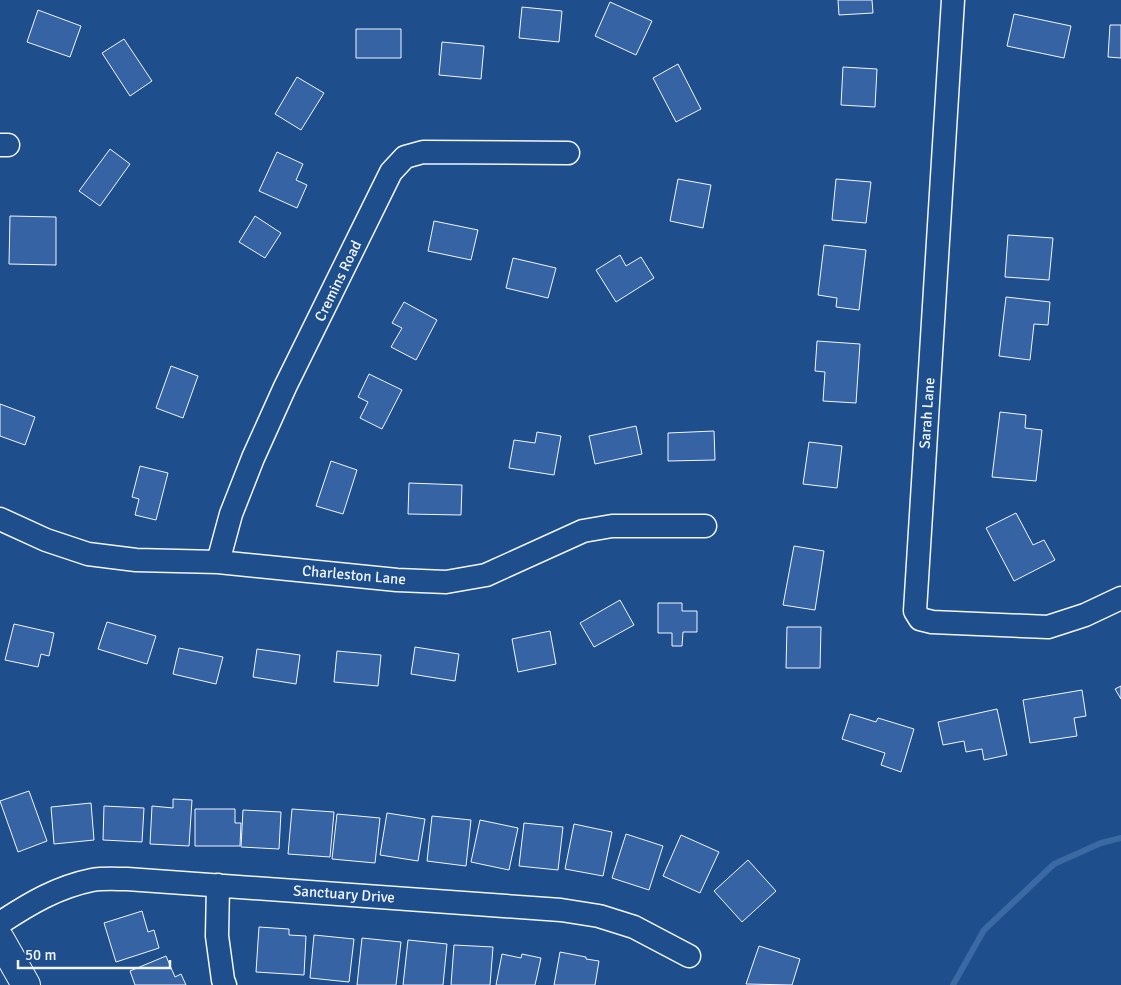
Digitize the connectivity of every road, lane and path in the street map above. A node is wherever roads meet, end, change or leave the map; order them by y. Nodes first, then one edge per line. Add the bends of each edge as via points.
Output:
1 (953, 0) edge
2 (568, 153) dead end
3 (0, 519) edge
4 (705, 526) dead end
5 (218, 562) junction
6 (1121, 598) edge
7 (218, 885) junction
8 (0, 923) edge
9 (0, 940) edge
10 (689, 956) dead end
11 (26, 985) edge
12 (225, 985) edge

1 - 6 street, Sarah Lane via 915,611 920,619 932,622 1048,626 1085,615
2 - 5 street, Cremins Road via 423,152 405,156 391,172 253,458 231,514
3 - 5 street, Charleston Lane via 46,540 88,554 136,560
4 - 5 street, Charleston Lane via 612,526 583,532 486,576 446,582
7 - 8 street, Sanctuary Drive via 94,880 62,888
7 - 10 street, Sanctuary Drive via 561,910 598,916 634,927
7 - 12 street via 217,936
9 - 11 main road

